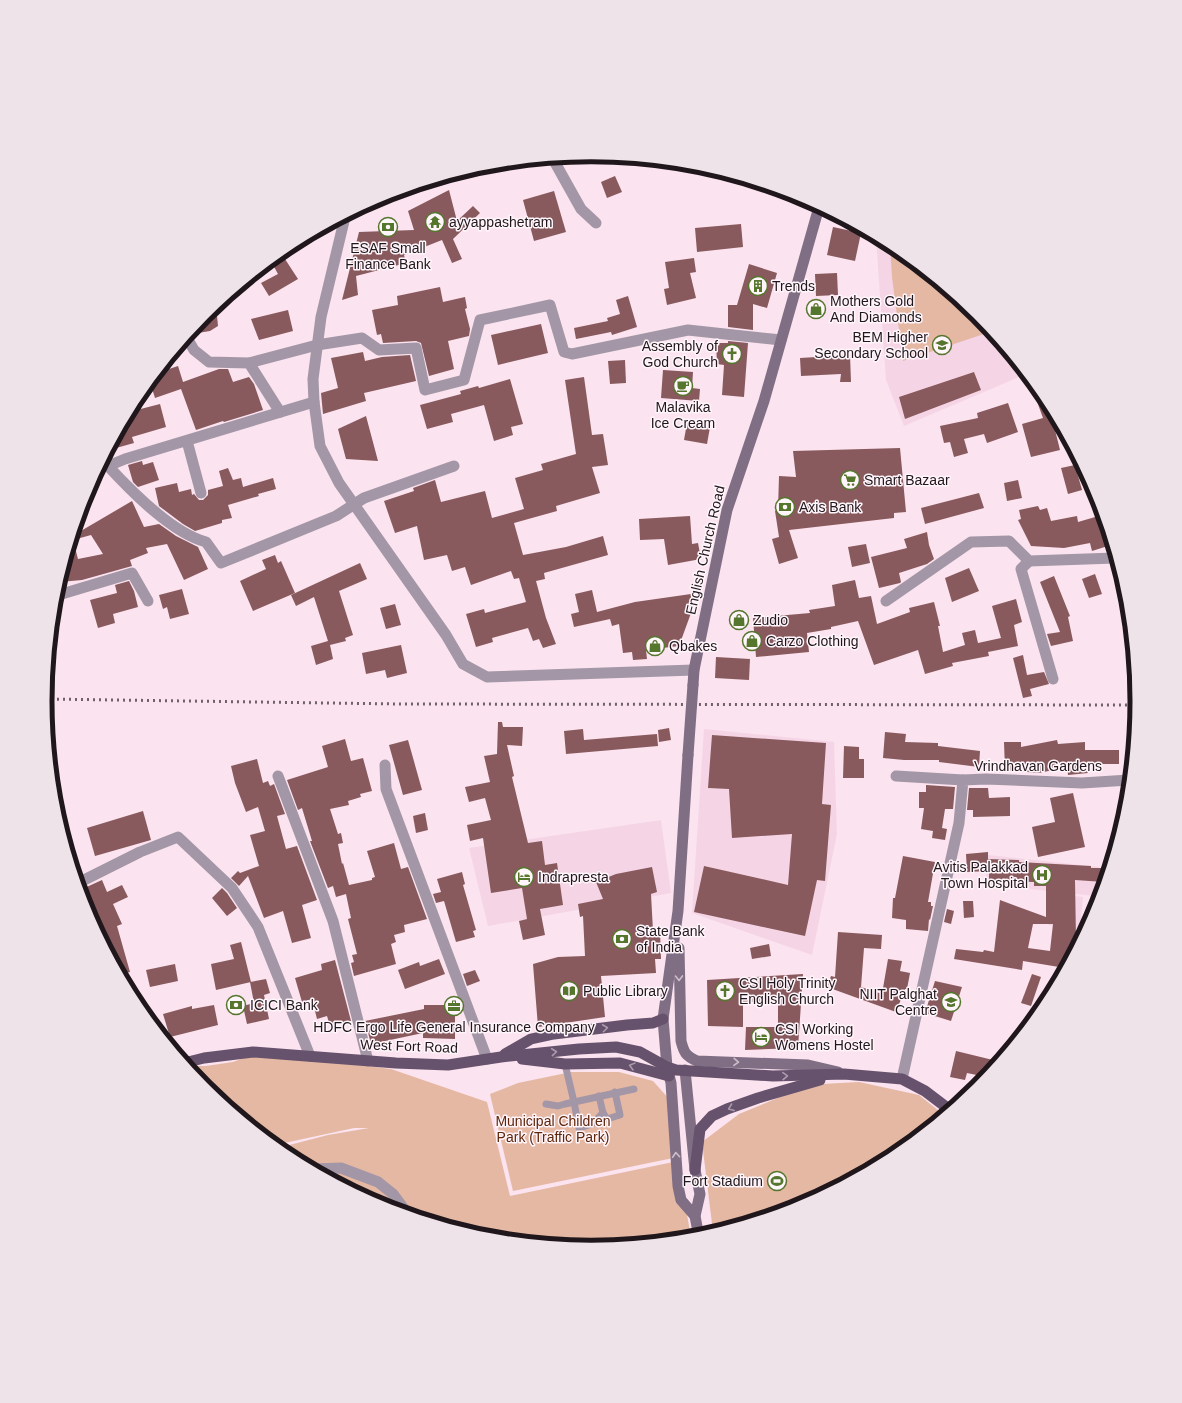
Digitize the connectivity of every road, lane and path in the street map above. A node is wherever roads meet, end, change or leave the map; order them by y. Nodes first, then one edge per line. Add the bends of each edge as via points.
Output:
1 (556, 164) edge
2 (817, 213) edge
3 (344, 223) edge
4 (596, 223) dead end
5 (781, 340) junction
6 (189, 343) edge
7 (310, 347) junction
8 (249, 363) junction
9 (314, 402) junction
10 (280, 412) junction
11 (187, 441) junction
12 (454, 466) dead end
13 (201, 493) dead end
14 (351, 506) junction
15 (1111, 558) edge
16 (1029, 561) junction
17 (63, 594) edge
18 (148, 601) dead end
19 (886, 601) dead end
20 (694, 670) junction
21 (1053, 679) dead end
22 (385, 765) dead end
23 (278, 776) dead end
24 (896, 776) dead end
25 (963, 780) junction
26 (1124, 780) edge
27 (83, 880) edge
28 (678, 911) junction
29 (663, 1019) junction
30 (310, 1056) junction
31 (501, 1057) junction
32 (487, 1060) junction
33 (190, 1061) edge
34 (368, 1061) junction
35 (565, 1064) junction
36 (674, 1071) junction
37 (844, 1074) junction
38 (902, 1079) junction
39 (634, 1089) dead end
40 (616, 1092) junction
41 (599, 1096) junction
42 (574, 1102) junction
43 (546, 1104) dead end
44 (946, 1107) edge
45 (603, 1113) junction
46 (322, 1169) edge
47 (695, 1170) junction
48 (401, 1205) edge
49 (695, 1216) junction
50 (698, 1230) edge

1 - 4 street via 581,209
2 - 5 main road, English Church Road
3 - 7 street via 321,317
5 - 7 street via 688,330 572,354 564,352 550,305 480,320 464,380 425,390 416,348 379,350 362,338
5 - 20 main road, English Church Road via 764,401 727,510
6 - 8 street via 209,362
7 - 8 street
7 - 9 street
8 - 10 street
9 - 10 street
9 - 14 street via 320,446
10 - 11 street
11 - 13 street
11 - 14 street via 108,466 134,494 179,530 194,539 206,542 221,564 336,516
12 - 14 street via 364,498
14 - 20 street via 446,635 463,664 488,677
15 - 16 street
16 - 19 street via 1009,541 971,542
16 - 21 street via 1021,569
17 - 18 street via 132,573
20 - 28 main road, English Church Road, bridge
22 - 32 street via 386,789
23 - 34 street via 333,921
24 - 25 street
25 - 26 street, Vrindhavan Gardens via 986,778 1082,782
25 - 38 street, Vrindhavan Gardens via 959,824
27 - 30 street via 140,852 178,837 232,888 258,926
28 - 29 main road, English Church Road
28 -> 37 main road, English Church Road via 680,1041 688,1057 697,1060 808,1065
31 -> 29 main road via 531,1040 554,1034 653,1023
29 - 36 main road, English Church Road
30 - 33 main road, West Fort Road via 253,1052
30 - 34 main road, West Fort Road
31 - 32 main road, West Fort Road
31 - 35 main road
31 -> 36 main road, West Fort Road via 616,1047 640,1052
32 - 34 main road, West Fort Road via 448,1065
36 -> 35 main road via 620,1063
35 - 42 lane
36 -> 37 main road via 773,1076
36 - 47 main road
49 -> 36 main road via 681,1200 678,1186
37 - 38 main road
37 -> 47 main road via 808,1082 712,1116 700,1129
38 - 44 main road via 925,1091
39 - 40 lane
40 - 41 lane
40 - 45 lane via 620,1115 607,1119
41 - 42 lane
41 - 45 lane
42 - 43 lane via 558,1106
42 - 45 lane via 579,1128 592,1124
46 - 48 street via 341,1168 378,1182 393,1194
47 - 49 main road via 700,1194
49 - 50 main road

